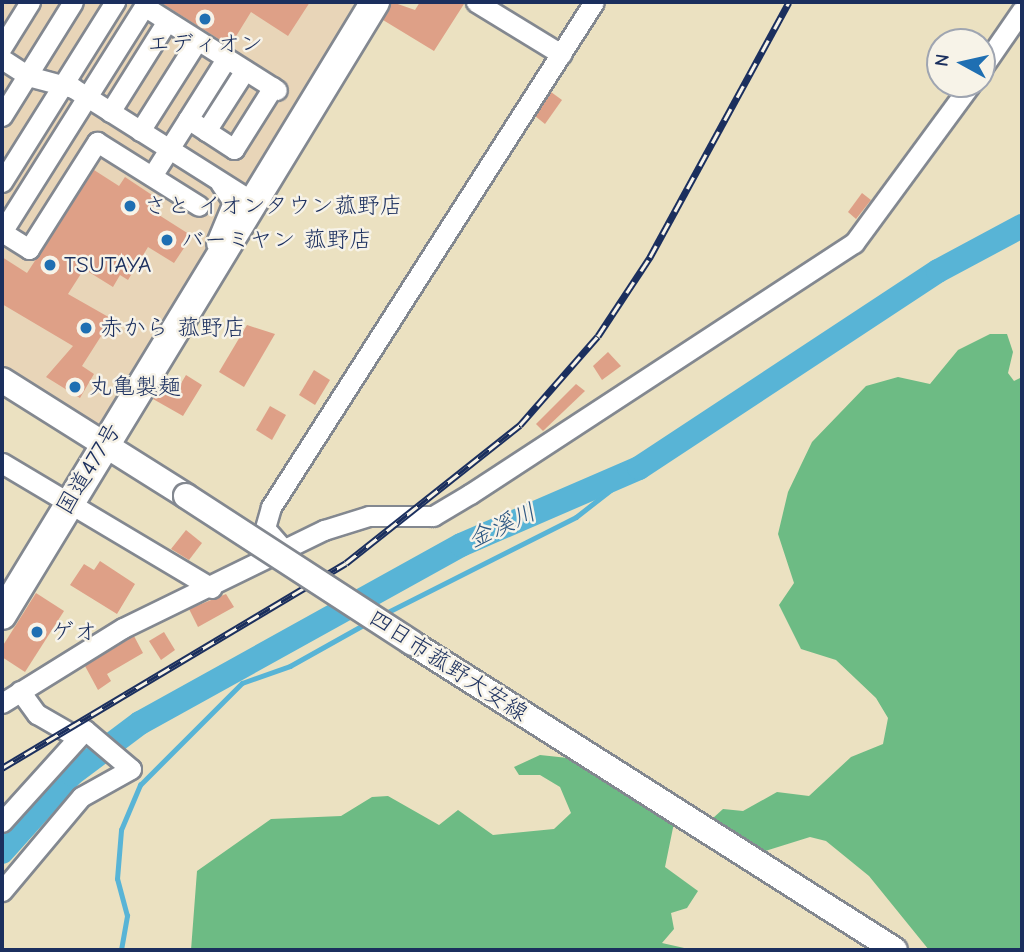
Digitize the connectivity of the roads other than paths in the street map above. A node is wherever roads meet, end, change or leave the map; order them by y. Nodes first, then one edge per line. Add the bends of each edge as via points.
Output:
1 (30, 2) edge
2 (73, 2) edge
3 (115, 2) edge
4 (375, 2) edge
5 (475, 2) edge
6 (594, 2) edge
7 (145, 4) edge
8 (1022, 10) edge
9 (167, 21) junction
10 (197, 41) junction
11 (2, 47) edge
12 (996, 48) edge
13 (561, 54) junction
14 (2, 59) edge
15 (226, 59) junction
16 (245, 70) junction
17 (28, 76) junction
18 (65, 84) junction
19 (8, 93) edge
20 (88, 98) junction
21 (961, 98) edge
22 (110, 112) junction
23 (2, 116) edge
24 (188, 119) junction
25 (141, 131) junction
26 (206, 131) junction
27 (284, 147) junction
28 (169, 149) junction
29 (152, 176) junction
30 (212, 176) junction
31 (2, 182) edge
32 (250, 200) junction
33 (199, 206) dead end
34 (203, 276) junction
35 (2, 380) edge
36 (104, 442) junction
37 (2, 463) edge
38 (67, 505) junction
39 (284, 550) junction
40 (212, 588) junction
41 (2, 615) edge
42 (20, 691) junction
43 (2, 703) edge
44 (85, 735) junction
45 (2, 821) edge
46 (2, 891) edge
47 (895, 950) edge

1 - 11 street
2 - 17 street
3 - 18 street
4 - 27 highway, 国道477号
5 - 13 street
6 - 13 street
7 - 9 street
7 - 20 street
8 - 12 street
9 - 10 street
9 - 22 street
10 - 15 street
10 - 25 street
13 - 39 street via 271,507 265,528
14 - 17 street
15 - 16 street
15 - 24 street
16 - 26 street
16 - 26 street via 275,89 234,149
17 - 18 street
17 - 19 street
18 - 20 street
18 - 31 street
19 - 23 street
20 - 22 street
20 - 29 street via 2,232 29,249 97,142
21 - 39 street via 894,196 836,257 722,324 444,510 425,518 369,516
22 - 25 street
24 - 26 street
24 - 28 street
25 - 28 street
27 - 30 street via 245,183
27 - 32 highway, 国道477号
28 - 29 street
28 - 30 street
29 - 33 street
30 - 32 street
30 - 34 street via 233,202
32 - 34 highway, 国道477号
34 - 36 highway, 国道477号
35 - 36 main road, 四日市菰野大安線
36 - 38 highway, 国道477号
36 - 47 main road, 四日市菰野大安線, bridge
37 - 38 street
38 - 40 street
38 - 41 highway, 国道477号
39 - 40 street
40 - 42 street via 123,628
42 - 43 street
42 - 44 street via 37,714
44 - 45 street
44 - 46 street via 131,769 81,797

